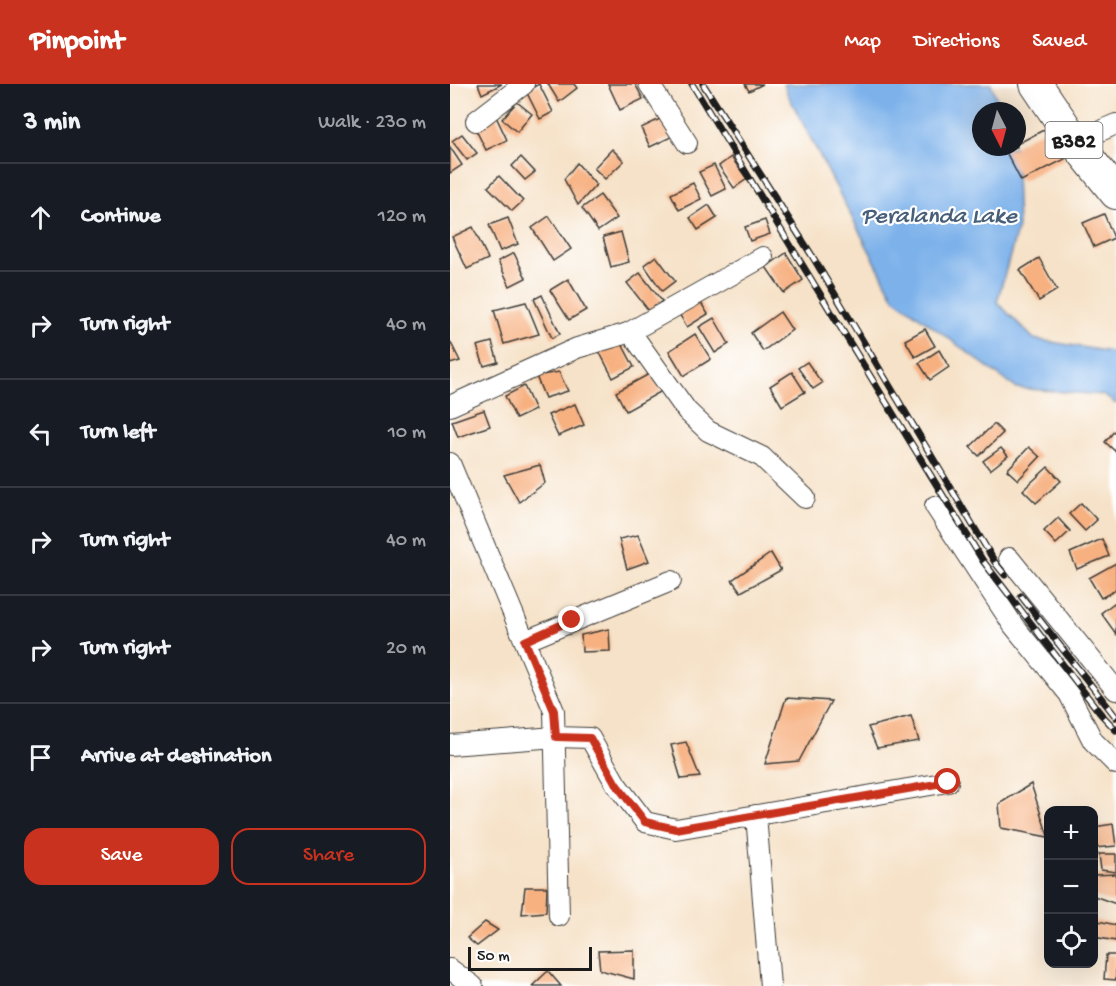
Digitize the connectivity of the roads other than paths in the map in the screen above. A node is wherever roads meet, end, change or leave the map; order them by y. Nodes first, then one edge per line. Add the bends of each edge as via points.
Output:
1 (524, 84) edge
2 (649, 84) edge
3 (1036, 84) edge
4 (476, 121) dead end
5 (1116, 124) edge
6 (687, 142) dead end
7 (1075, 142) junction
8 (1116, 193) edge
9 (763, 257) dead end
10 (628, 333) junction
11 (450, 406) edge
12 (450, 464) edge
13 (805, 498) dead end
14 (935, 506) dead end
15 (1009, 558) dead end
16 (671, 581) dead end
17 (525, 641) junction
18 (1116, 690) edge
19 (556, 737) junction
20 (450, 745) edge
21 (1116, 764) edge
22 (948, 782) dead end
23 (756, 815) junction
24 (559, 916) dead end
25 (450, 969) edge
26 (473, 986) edge
27 (770, 986) edge

1 - 4 street
2 - 6 street
3 - 7 main road, B382
5 - 7 street
7 - 8 main road, B382
9 - 10 street
10 - 11 street via 577,348
10 - 13 street via 687,411 708,431 762,457
12 - 17 street
14 - 21 street via 1013,625 1069,694 1093,741
15 - 18 street
16 - 17 street
17 - 19 street via 554,711
19 - 20 street
19 - 23 street via 590,738 616,784 645,822 676,829
19 - 24 street
22 - 23 street
23 - 27 street
25 - 26 street

